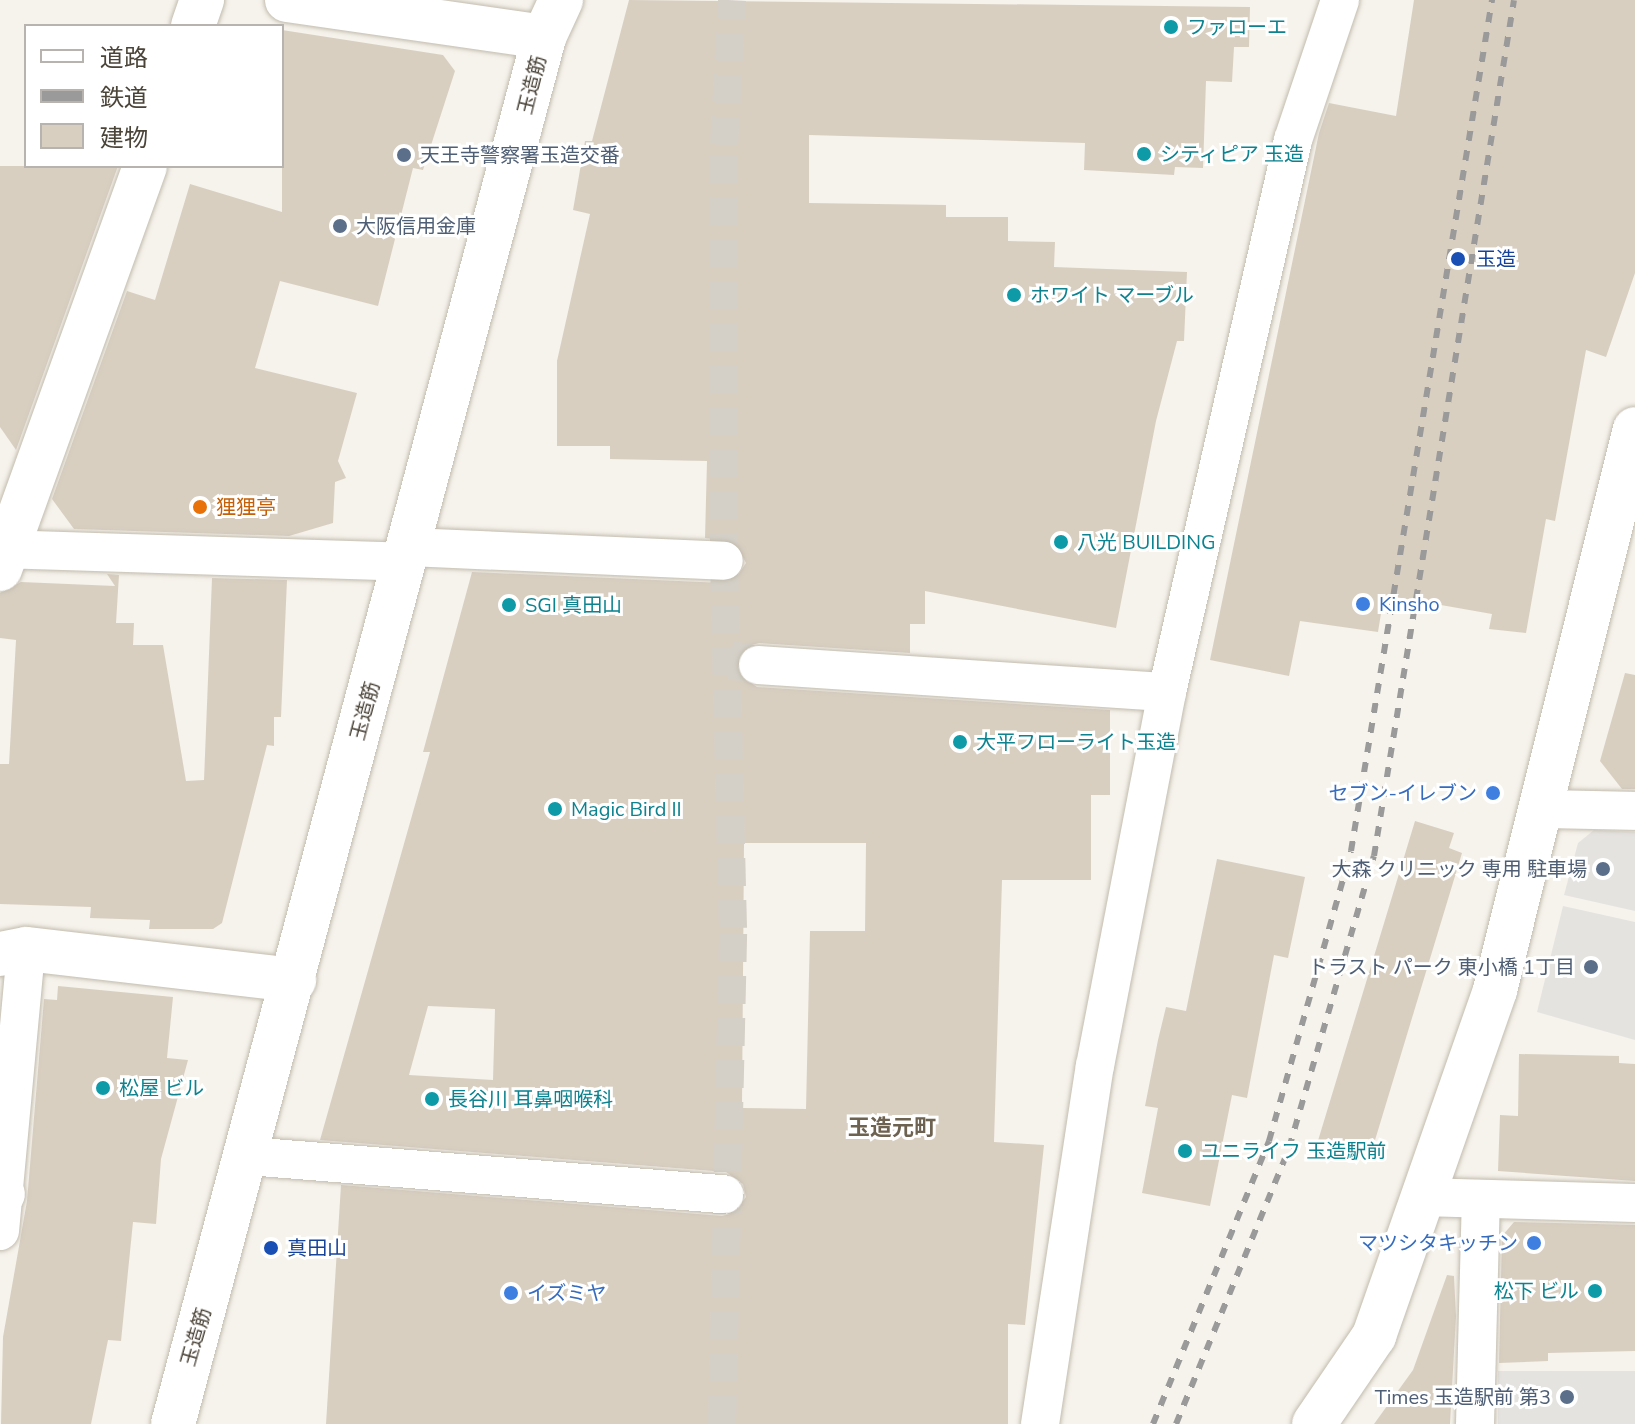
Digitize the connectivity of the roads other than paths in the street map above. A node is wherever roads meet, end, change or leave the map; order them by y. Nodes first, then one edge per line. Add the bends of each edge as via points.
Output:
1 (202, 0) edge
2 (287, 0) edge
3 (1340, 0) edge
4 (400, 10) edge
5 (552, 18) edge
6 (194, 24) edge
7 (144, 168) edge
8 (1635, 429) edge
9 (407, 555) junction
10 (3, 556) edge
11 (724, 561) dead end
12 (758, 665) tunnel mouth
13 (1167, 692) junction
14 (1541, 809) junction
15 (1635, 811) edge
16 (13, 951) edge
17 (294, 980) junction
18 (248, 1156) junction
19 (724, 1194) dead end
20 (1422, 1197) junction
21 (1481, 1199) junction
22 (1635, 1203) edge
23 (1, 1206) edge
24 (173, 1424) edge
25 (1040, 1424) edge
26 (1314, 1424) edge
27 (1475, 1424) edge

1 - 6 street
2 - 4 street
3 - 13 street via 1293,140
4 - 5 street
5 - 9 street, 玉造筋
7 - 10 street
8 - 14 street
9 - 10 street
9 - 11 street
9 - 17 street, 玉造筋
12 - 13 street
13 - 25 street via 1095,1066
14 - 15 street
14 - 20 street via 1495,990
16 - 17 street
16 - 23 street
17 - 18 street, 玉造筋
18 - 19 street
18 - 24 street, 玉造筋
20 - 21 street
20 - 26 street via 1374,1336
21 - 22 street
21 - 27 street

